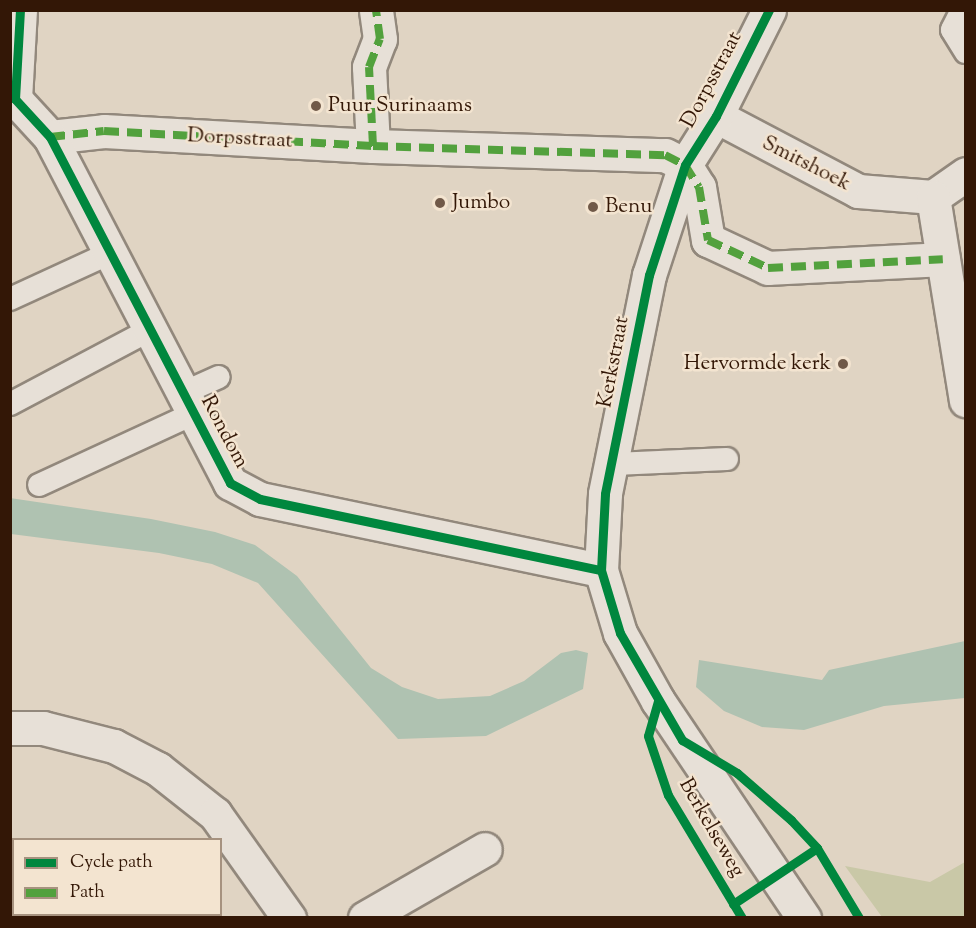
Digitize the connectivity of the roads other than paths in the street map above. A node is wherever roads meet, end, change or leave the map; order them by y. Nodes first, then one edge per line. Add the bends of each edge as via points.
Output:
1 (20, 10) edge
2 (376, 10) edge
3 (769, 10) edge
4 (963, 10) edge
5 (966, 52) edge
6 (13, 99) edge
7 (716, 116) junction
8 (50, 137) junction
9 (373, 146) junction
10 (685, 165) junction
11 (966, 174) edge
12 (933, 197) junction
13 (110, 253) junction
14 (943, 259) junction
15 (16, 292) edge
16 (150, 330) junction
17 (219, 377) dead end
18 (966, 400) edge
19 (10, 404) edge
20 (188, 404) junction
21 (727, 459) dead end
22 (614, 464) junction
23 (39, 485) dead end
24 (601, 570) junction
25 (10, 728) edge
26 (485, 849) dead end
27 (289, 918) edge
28 (365, 918) edge
29 (804, 918) edge

1 - 6 street
2 - 9 street via 380,39 369,67
3 - 7 street, Dorpsstraat
4 - 5 lane via 951,30
6 - 8 street, Rondom
7 - 10 street, Dorpsstraat
7 - 12 street, Smitshoek via 858,191
8 - 9 street, Dorpsstraat via 104,131
8 - 13 street, Rondom
9 - 10 street, Dorpsstraat via 665,155
10 - 14 street via 699,187 708,240 768,268
10 - 22 street, Kerkstraat via 649,275
11 - 12 street
12 - 14 street
13 - 15 lane
13 - 16 street, Rondom
14 - 18 street
16 - 19 lane
16 - 20 street, Rondom
17 - 20 lane
20 - 23 lane
20 - 24 street, Rondom via 230,483 261,499
21 - 22 lane
22 - 24 street, Kerkstraat via 605,494
24 - 29 street, Berkelseweg via 620,633 658,701
25 - 27 street via 43,728 114,746 158,769 215,814
26 - 28 street

